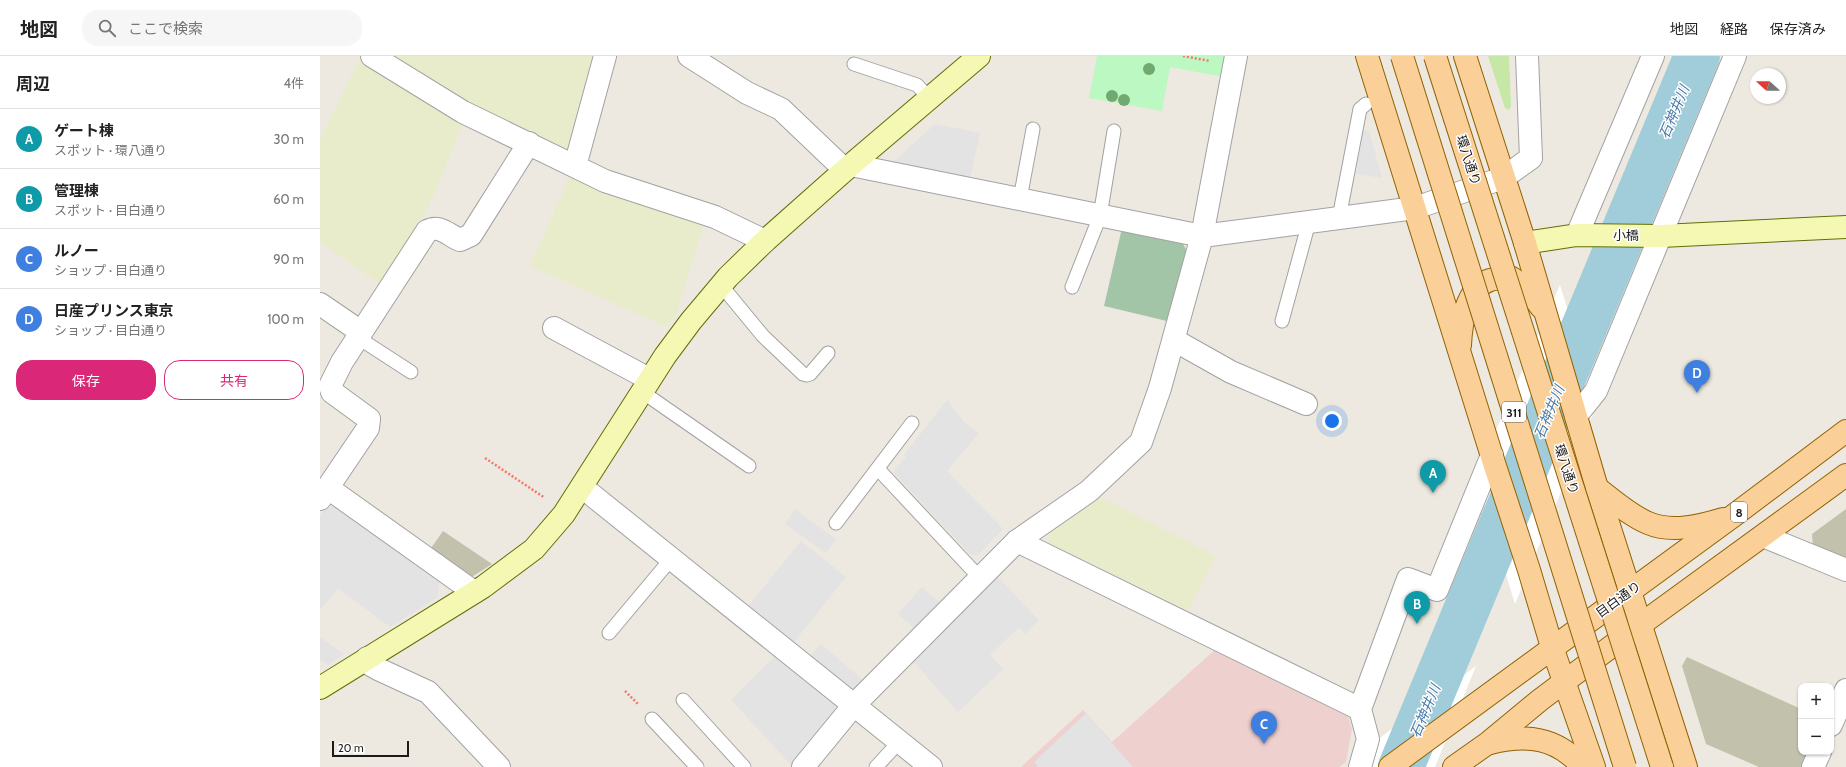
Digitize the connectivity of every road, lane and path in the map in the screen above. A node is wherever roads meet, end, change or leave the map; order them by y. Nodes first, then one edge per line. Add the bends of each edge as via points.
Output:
1 (372, 56) edge
2 (605, 56) edge
3 (689, 56) edge
4 (979, 56) edge
5 (1236, 56) edge
6 (1368, 56) edge
7 (1402, 56) edge
8 (1436, 56) edge
9 (1465, 56) edge
10 (1527, 56) edge
11 (1653, 56) edge
12 (1735, 56) edge
13 (854, 64) dead end
14 (930, 99) junction
15 (1366, 104) dead end
16 (1033, 129) dead end
17 (1114, 131) dead end
18 (529, 143) junction
19 (574, 166) junction
20 (848, 167) junction
21 (1504, 178) junction
22 (1020, 199) junction
23 (1415, 208) junction
24 (1100, 216) junction
25 (1339, 218) junction
26 (1309, 222) junction
27 (1846, 227) edge
28 (1588, 235) junction
29 (1202, 236) junction
30 (1657, 236) junction
31 (765, 241) junction
32 (1525, 242) junction
33 (721, 285) junction
34 (1072, 287) dead end
35 (320, 304) edge
36 (1546, 315) junction
37 (1282, 321) dead end
38 (554, 328) dead end
39 (359, 334) junction
40 (1174, 340) junction
41 (1459, 351) junction
42 (828, 353) dead end
43 (411, 372) dead end
44 (645, 385) junction
45 (1306, 404) dead end
46 (1576, 416) junction
47 (912, 424) dead end
48 (1846, 431) edge
49 (1490, 451) junction
50 (485, 458) dead end
51 (749, 466) dead end
52 (878, 469) junction
53 (1846, 475) edge
54 (582, 487) junction
55 (1597, 488) junction
56 (324, 493) edge
57 (565, 512) junction
58 (1733, 516) junction
59 (836, 522) dead end
60 (1763, 536) junction
61 (1017, 541) junction
62 (671, 559) junction
63 (1846, 570) edge
64 (980, 578) junction
65 (1630, 590) junction
66 (474, 592) junction
67 (1640, 625) junction
68 (609, 633) dead end
69 (1552, 647) junction
70 (367, 658) junction
71 (1564, 682) junction
72 (320, 688) edge
73 (1846, 690) edge
74 (683, 700) dead end
75 (854, 705) junction
76 (1360, 709) junction
77 (652, 719) dead end
78 (1834, 719) edge
79 (899, 742) junction
80 (1488, 743) junction
81 (1819, 755) edge
82 (499, 767) edge
83 (698, 767) edge
84 (744, 767) edge
85 (802, 767) edge
86 (876, 767) edge
87 (931, 767) edge
88 (1360, 767) edge
89 (1390, 767) edge
90 (1454, 767) edge
91 (1583, 767) edge
92 (1594, 767) edge
93 (1625, 767) edge
94 (1662, 767) edge
95 (1686, 767) edge
96 (1813, 767) edge

1 - 18 street via 463,112
2 - 19 street
3 - 20 street via 747,93 781,109
4 - 14 street
5 - 29 street
6 - 23 main road
7 - 93 main road, 311, bridge
8 - 94 main road, 環八通り / 311, bridge
9 - 21 main road
10 - 21 street via 1531,158
11 - 28 street
12 - 30 street
13 - 14 lane via 917,85
14 - 20 street
15 - 25 lane via 1360,109
16 - 22 lane
17 - 24 lane
18 - 19 street
18 - 39 street via 471,235 460,240 438,228 427,231
19 - 31 street via 605,181 715,217
20 - 22 street
20 - 31 street
21 - 23 street
21 - 32 main road
22 - 24 street
23 - 25 street
23 - 41 main road
24 - 29 street
24 - 34 lane
25 - 26 street
26 - 29 street
26 - 37 lane
27 - 30 street, 小橋
28 - 30 street, 小橋
28 - 32 street, 小橋
29 - 40 street
30 - 46 street via 1596,390
31 - 33 street
32 - 36 main road
33 - 42 lane via 763,336 803,374 810,374
33 - 44 street via 691,321
35 - 39 street
36 - 41 main road via 1529,291 1512,278 1491,280 1482,284 1470,300 1462,322
36 - 46 main road
38 - 44 street
39 - 43 lane
39 - 56 street via 330,386 332,392 369,419 368,428
40 - 45 street via 1231,372
40 - 61 street via 1141,442 1089,491
41 - 49 main road
44 - 51 lane
44 - 54 street
46 - 55 main road
47 - 52 lane
48 - 58 main road, 目白通り / 8
49 - 69 main road
49 - 76 street via 1479,486 1437,590 1408,579
50 - 57 path
52 - 59 lane
52 - 64 lane
53 - 60 main road
54 - 57 street
54 - 62 street
55 - 58 main road via 1634,515 1662,527 1707,524
55 - 65 main road
56 - 66 street
57 - 66 street via 534,549
58 - 65 main road, 目白通り / 8
60 - 63 street
60 - 67 main road
61 - 64 street
61 - 76 street
62 - 68 lane
62 - 75 street
64 - 75 street
65 - 67 main road
65 - 69 main road, 目白通り / 8
66 - 70 street
67 - 71 main road
67 - 95 main road
69 - 71 main road
69 - 89 main road, 目白通り / 8
70 - 72 street
70 - 82 street via 378,670 428,692
71 - 80 main road
71 - 92 main road
73 - 78 street
74 - 84 lane
75 - 79 street
75 - 85 street
76 - 88 street via 1368,739
77 - 83 lane
79 - 86 lane
79 - 87 street
80 - 90 main road
80 - 91 main road via 1511,738 1534,738 1552,744 1575,758
81 - 96 street

